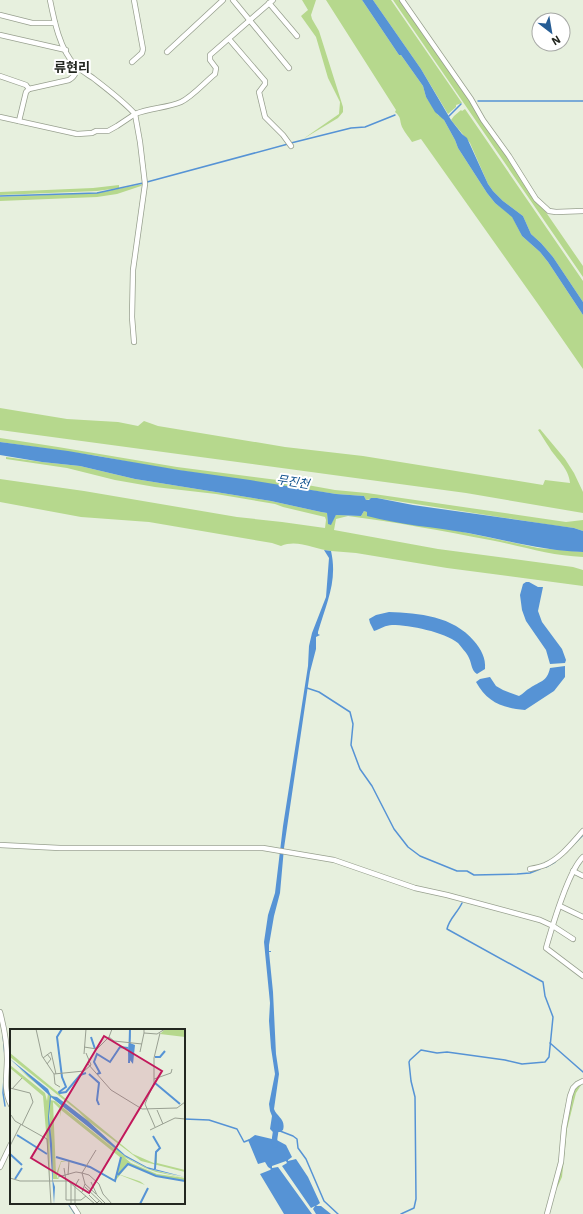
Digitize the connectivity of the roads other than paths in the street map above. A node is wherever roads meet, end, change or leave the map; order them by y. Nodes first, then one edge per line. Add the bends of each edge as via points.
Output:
1 (50, 0) edge
2 (134, 0) edge
3 (223, 0) edge
4 (233, 0) edge
5 (402, 0) edge
6 (271, 2) edge
7 (0, 15) edge
8 (249, 21) junction
9 (55, 23) junction
10 (0, 36) edge
11 (297, 36) dead end
12 (229, 39) junction
13 (66, 50) junction
14 (166, 52) dead end
15 (132, 62) dead end
16 (75, 65) junction
17 (289, 68) dead end
18 (0, 76) edge
19 (29, 89) junction
20 (134, 114) junction
21 (0, 117) edge
22 (19, 121) junction
23 (289, 144) dead end
24 (583, 211) edge
25 (134, 342) dead end
26 (583, 831) edge
27 (0, 845) edge
28 (583, 857) edge
29 (530, 870) dead end
30 (573, 872) junction
31 (583, 876) edge
32 (560, 906) junction
33 (583, 917) edge
34 (553, 926) junction
35 (573, 939) dead end
36 (583, 976) edge
37 (0, 1012) edge
38 (583, 1081) edge
39 (10, 1103) edge
40 (10, 1146) edge
41 (0, 1167) edge
42 (72, 1204) edge
43 (78, 1214) edge
44 (547, 1214) edge

1 - 9 street
2 - 15 street via 143,49
3 - 14 street
4 - 8 street
5 - 24 street via 536,199 549,211
6 - 8 street
6 - 11 street
7 - 9 street via 32,23
8 - 12 street
8 - 17 street
9 - 13 street
10 - 13 street
12 - 20 street via 210,55 210,60 216,68 215,74 186,99
12 - 23 street via 265,81 259,92 265,117
13 - 16 street
16 - 19 street via 77,71 69,80
16 - 20 street via 126,104
18 - 19 street via 26,85
19 - 22 street via 24,98
20 - 22 street via 108,131 77,134
20 - 25 street via 145,182 133,270
21 - 22 street
26 - 29 street via 553,861
27 - 34 street via 60,848 263,848 334,860 415,888 540,920
28 - 30 street
30 - 31 street
30 - 32 street
32 - 33 street
32 - 34 street
34 - 35 street
34 - 36 street via 546,948
37 - 39 street via 5,1035 6,1089
38 - 44 street via 573,1088 570,1096 561,1162
40 - 41 street
42 - 43 street

